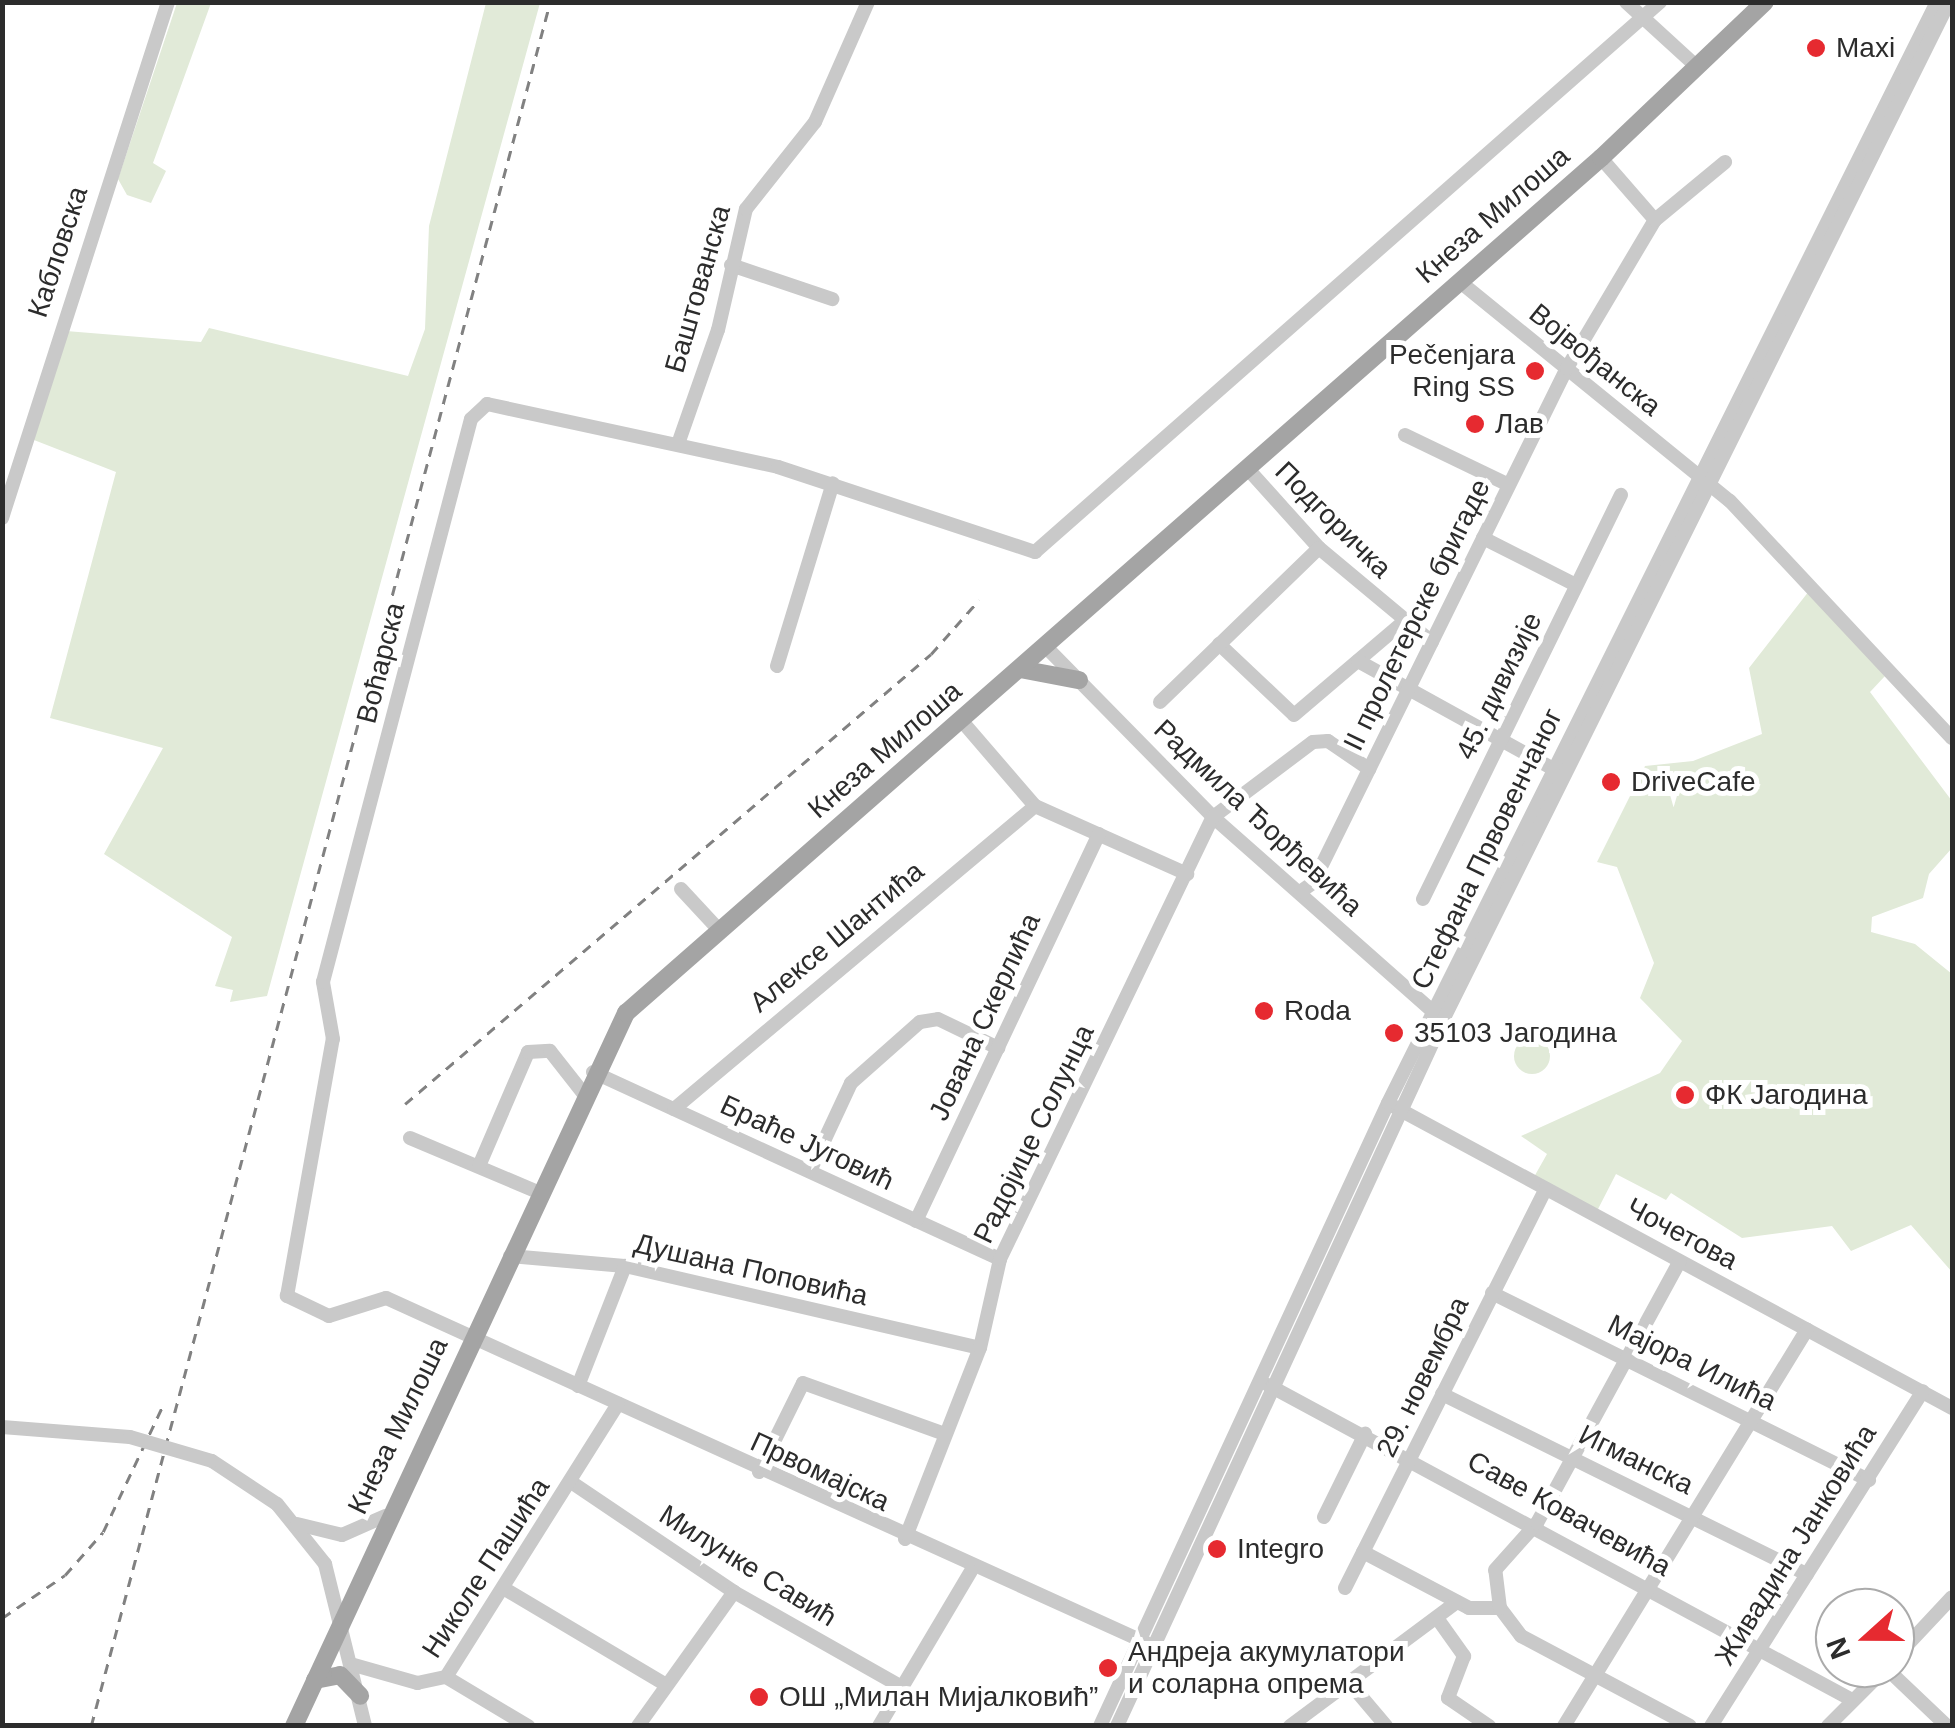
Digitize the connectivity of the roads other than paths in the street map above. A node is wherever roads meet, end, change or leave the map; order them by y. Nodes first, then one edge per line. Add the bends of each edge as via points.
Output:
1 (168, 2) edge
2 (868, 2) edge
3 (1626, 2) edge
4 (1660, 2) edge
5 (1765, 2) edge
6 (1937, 2) edge
7 (1950, 2) edge
8 (1644, 16) junction
9 (1696, 66) junction
10 (1601, 158) junction
11 (1725, 162) dead end
12 (1655, 220) junction
13 (731, 265) junction
14 (1459, 281) junction
15 (832, 299) dead end
16 (1567, 368) junction
17 (1405, 435) dead end
18 (678, 444) junction
19 (1247, 468) junction
20 (1704, 481) junction
21 (832, 483) junction
22 (1510, 485) junction
23 (1620, 495) dead end
24 (2, 518) edge
25 (1483, 538) junction
26 (1319, 548) junction
27 (1576, 585) junction
28 (1402, 624) junction
29 (1432, 642) junction
30 (1220, 644) junction
31 (1045, 646) junction
32 (1358, 661) junction
33 (777, 666) dead end
34 (1020, 669) junction
35 (1079, 680) junction
36 (1407, 693) junction
37 (1160, 702) dead end
38 (961, 720) junction
39 (1582, 730) junction
40 (1952, 738) edge
41 (1500, 741) junction
42 (1370, 769) junction
43 (1554, 769) junction
44 (1034, 806) junction
45 (1213, 817) junction
46 (1099, 834) junction
47 (1186, 874) junction
48 (681, 889) dead end
49 (1300, 892) junction
50 (1423, 899) dead end
51 (719, 930) junction
52 (1438, 1017) junction
53 (998, 1048) junction
54 (593, 1072) junction
55 (583, 1093) junction
56 (1395, 1107) junction
57 (674, 1109) junction
58 (410, 1138) dead end
59 (479, 1166) junction
60 (810, 1172) junction
61 (1546, 1189) junction
62 (538, 1192) junction
63 (916, 1222) junction
64 (510, 1256) junction
65 (1000, 1259) junction
66 (1680, 1261) junction
67 (625, 1266) junction
68 (1492, 1292) junction
69 (1808, 1329) junction
70 (472, 1336) junction
71 (980, 1348) junction
72 (1628, 1360) junction
73 (1257, 1380) junction
74 (578, 1386) junction
75 (1273, 1388) junction
76 (1923, 1391) junction
77 (1442, 1394) junction
78 (618, 1404) junction
79 (1952, 1408) edge
80 (1754, 1422) junction
81 (2, 1428) edge
82 (945, 1434) junction
83 (1365, 1434) junction
84 (1412, 1457) junction
85 (1574, 1458) junction
86 (759, 1472) junction
87 (1868, 1480) junction
88 (571, 1482) junction
89 (1691, 1515) junction
90 (386, 1516) junction
91 (1324, 1517) dead end
92 (1536, 1523) junction
93 (296, 1524) junction
94 (905, 1539) junction
95 (1363, 1552) junction
96 (971, 1571) junction
97 (1807, 1574) junction
98 (1646, 1584) junction
99 (504, 1588) junction
100 (1344, 1588) dead end
101 (734, 1592) junction
102 (1952, 1597) edge
103 (1457, 1602) junction
104 (1500, 1608) junction
105 (342, 1609) junction
106 (1436, 1618) junction
107 (1915, 1637) edge
108 (1145, 1642) junction
109 (1762, 1646) junction
110 (354, 1665) junction
111 (1597, 1674) junction
112 (446, 1678) junction
113 (315, 1680) junction
114 (1348, 1682) junction
115 (665, 1684) junction
116 (902, 1686) junction
117 (1865, 1688) edge
118 (1907, 1688) edge
119 (360, 1696) junction
120 (1114, 1696) junction
121 (1852, 1700) junction
122 (1124, 1721) edge
123 (294, 1726) edge
124 (365, 1726) edge
125 (528, 1726) edge
126 (638, 1726) edge
127 (879, 1726) edge
128 (1100, 1726) edge
129 (1290, 1726) edge
130 (1386, 1726) edge
131 (1489, 1726) edge
132 (1564, 1726) edge
133 (1690, 1726) edge
134 (1711, 1726) edge
135 (1828, 1726) edge
136 (1947, 1726) edge

1 - 24 street, Кабловска
2 - 13 street, Баштованска via 815,122 746,209
3 - 8 street
4 - 8 street
5 - 9 main road, Кнеза Милоша
6 - 20 street, Стефана Првовенчаног
7 - 20 street, Стефана Првовенчаног
8 - 9 street
8 - 21 street, Воћарска via 1034,552
9 - 10 main road, Кнеза Милоша
10 - 12 street
10 - 14 main road, Кнеза Милоша
11 - 12 street, II пролетерске бригаде
12 - 16 street, II пролетерске бригаде
13 - 15 street
13 - 18 street, Баштованска
14 - 16 street, Војвођанска
14 - 19 main road, Кнеза Милоша
16 - 20 street, Војвођанска
16 - 22 street, II пролетерске бригаде
17 - 22 street
18 - 21 street, Воћарска
18 - 70 street, Воћарска via 477,409 323,982 333,1039 287,1296 329,1316 386,1298
19 - 26 street, Подгоричка
19 - 31 main road, Кнеза Милоша
20 - 39 street, Стефана Првовенчаног
20 - 40 street, Војвођанска
21 - 33 street
22 - 25 street, II пролетерске бригаде
23 - 27 street, 45. дивизије
25 - 27 street
25 - 29 street, II пролетерске бригаде
26 - 28 street, Подгоричка
26 - 30 street
27 - 41 street, 45. дивизије
28 - 29 street, Подгоричка
28 - 32 street
29 - 36 street, II пролетерске бригаде
30 - 32 street via 1294,716
30 - 37 street
31 - 34 main road, Кнеза Милоша
31 - 35 street, Радмила Ђорђевића
32 - 36 street
34 - 35 main road
34 - 38 main road, Кнеза Милоша
35 - 45 street, Радмила Ђорђевића
36 - 41 street
36 - 42 street, II пролетерске бригаде
38 - 44 street
38 - 51 main road, Кнеза Милоша
39 - 43 street, Стефана Првовенчаног
39 - 52 street, Стефана Првовенчаног
41 - 43 street
41 - 50 street, 45. дивизије
42 - 45 street via 1328,742 1312,742
42 - 49 street, II пролетерске бригаде
43 - 52 street, Стефана Првовенчаног
44 - 46 street
44 - 57 street, Алексе Шантића
45 - 47 street, Радојице Солунца
45 - 49 street, Радмила Ђорђевића
46 - 47 street
46 - 53 street, Јована Скерлића
47 - 65 street, Радојице Солунца
48 - 51 street
49 - 52 street, Радмила Ђорђевића
51 - 54 main road, Кнеза Милоша via 626,1013
52 - 56 street, Стефана Првовенчаног
53 - 60 street via 938,1019 920,1022 851,1083
53 - 63 street, Јована Скерлића
54 - 55 main road, Кнеза Милоша
54 - 57 street, Браће Југовић
55 - 59 street via 550,1051 528,1052
55 - 62 main road, Кнеза Милоша
56 - 61 street, Чочетова
56 - 73 street, Стефана Првовенчаног
56 - 75 street, Стефана Првовенчаног
57 - 60 street, Браће Југовић
58 - 59 street
59 - 62 street
60 - 63 street, Браће Југовић
61 - 66 street, Чочетова
61 - 68 street, 29. новембра
62 - 64 main road, Кнеза Милоша
63 - 65 street, Браће Југовић
64 - 67 street, Душана Поповића
64 - 70 main road, Кнеза Милоша
65 - 71 street, Радојице Солунца
66 - 69 street, Чочетова
66 - 72 street
67 - 71 street, Душана Поповића
67 - 74 street
68 - 72 street, Мајора Илића
68 - 77 street, 29. новембра
69 - 76 street, Чочетова
69 - 80 street
70 - 74 street, Првомајска
70 - 90 main road, Кнеза Милоша
71 - 82 street, Радојице Солунца
72 - 80 street, Мајора Илића
72 - 85 street
73 - 75 street, Саве Ковачевића
73 - 108 street, Стефана Првовенчаног
74 - 78 street, Првомајска
75 - 83 street, Саве Ковачевића
75 - 108 street, Стефана Првовенчаног
76 - 79 street, Чочетова
76 - 87 street, Живадина Јанковића
77 - 84 street, 29. новембра
77 - 85 street, Игманска
78 - 86 street, Првомајска
78 - 88 street, Николе Пашића
80 - 87 street, Мајора Илића
80 - 89 street
81 - 93 street, bridge via 130,1437 212,1462
82 - 86 street via 803,1383
82 - 94 street, Радојице Солунца
83 - 84 street, Саве Ковачевића
83 - 91 street
84 - 92 street, Саве Ковачевића
84 - 95 street, 29. новембра
85 - 89 street, Игманска
85 - 92 street
86 - 94 street, Првомајска
87 - 97 street, Живадина Јанковића
88 - 99 street, Николе Пашића
88 - 101 street, Милунке Савић
89 - 97 street, Игманска
89 - 98 street
90 - 93 street via 342,1535
90 - 105 main road, Кнеза Милоша
92 - 98 street, Саве Ковачевића
92 - 104 street via 1495,1570
93 - 105 street
94 - 96 street, Првомајска
95 - 100 street, 29. новембра
95 - 103 street
96 - 108 street, Првомајска
96 - 116 street
97 - 109 street, Живадина Јанковића
98 - 109 street, Саве Ковачевића
98 - 111 street
99 - 112 street, Николе Пашића
99 - 115 street
101 - 115 street
101 - 116 street, Милунке Савић
102 - 107 street
103 - 104 street
103 - 106 street
104 - 111 street via 1521,1636
105 - 110 street
105 - 113 main road, Кнеза Милоша
106 - 114 street
106 - 131 street via 1464,1656 1448,1698
108 - 120 street, Стефана Првовенчаног
108 - 122 street, Стефана Првовенчаног
109 - 121 street, Саве Ковачевића
109 - 134 street, Живадина Јанковића
110 - 112 street, Николе Пашића via 416,1683
110 - 119 street
111 - 132 street
111 - 133 street
112 - 125 street
113 - 119 main road via 340,1675
113 - 123 main road, Кнеза Милоша
114 - 129 street
114 - 130 street
115 - 126 street
116 - 127 street
117 - 121 street
118 - 136 street
119 - 124 street
120 - 122 street
120 - 128 street, Стефана Првовенчаног
121 - 135 street

